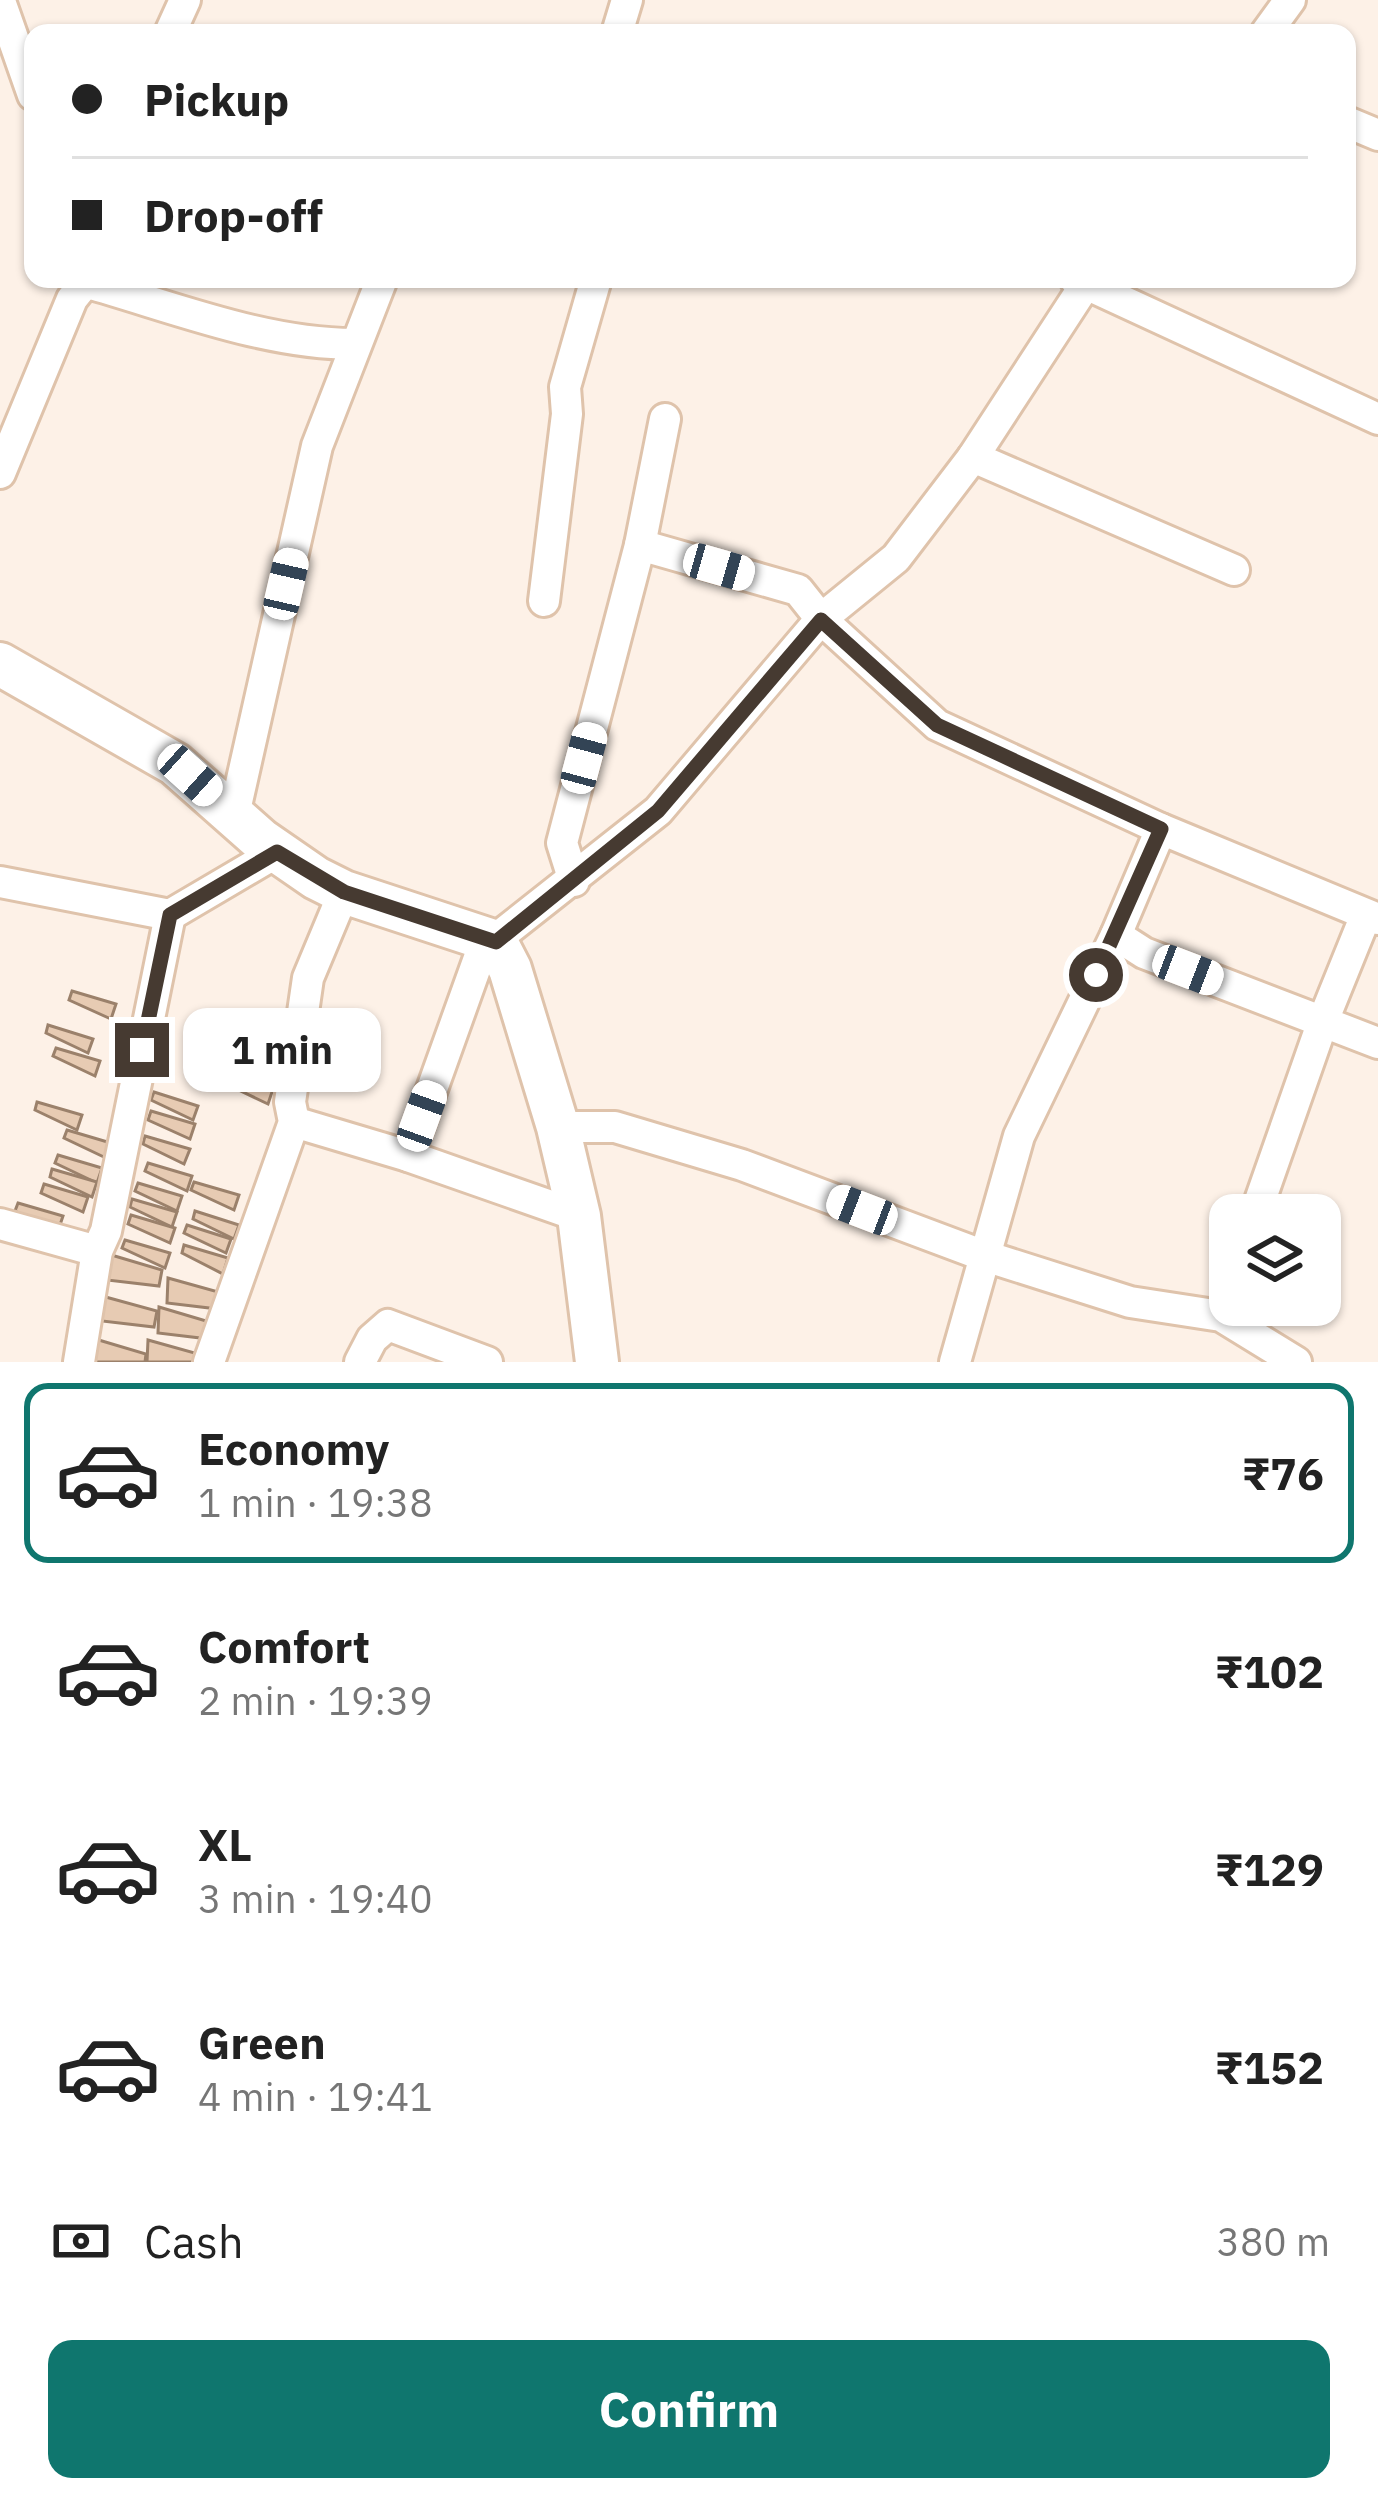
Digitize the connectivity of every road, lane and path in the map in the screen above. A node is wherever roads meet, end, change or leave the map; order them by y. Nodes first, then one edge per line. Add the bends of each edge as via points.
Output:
1 (0, 1) edge
2 (24, 69) edge
3 (82, 288) edge
4 (111, 288) edge
5 (378, 288) edge
6 (593, 288) edge
7 (1079, 288) edge
8 (1098, 288) edge
9 (354, 344) junction
10 (665, 418) dead end
11 (1378, 419) edge
12 (973, 457) junction
13 (0, 472) edge
14 (640, 544) junction
15 (1234, 569) dead end
16 (544, 601) dead end
17 (821, 620) junction
18 (0, 664) edge
19 (234, 815) junction
20 (1161, 829) junction
21 (277, 852) junction
22 (574, 880) junction
23 (0, 882) edge
24 (344, 892) junction
25 (170, 915) junction
26 (1372, 917) edge
27 (1116, 935) junction
28 (496, 942) junction
29 (1322, 1021) junction
30 (1378, 1042) edge
31 (295, 1122) junction
32 (558, 1126) junction
33 (408, 1156) junction
34 (1263, 1194) edge
35 (579, 1216) junction
36 (0, 1224) edge
37 (97, 1251) junction
38 (982, 1255) junction
39 (1209, 1302) edge
40 (1253, 1326) edge
41 (80, 1362) edge
42 (209, 1362) edge
43 (360, 1362) edge
44 (487, 1362) edge
45 (597, 1362) edge
46 (955, 1362) edge
47 (1296, 1362) edge

1 - 2 street
3 - 13 street
4 - 9 street via 229,324
5 - 9 street
6 - 16 street via 565,387
7 - 12 street
8 - 11 street
9 - 19 street via 317,446
10 - 14 street
12 - 15 street
12 - 17 street via 896,558
14 - 17 street via 798,590
14 - 22 street via 562,843
17 - 20 street via 937,725
17 - 22 street via 658,811
18 - 19 main road via 175,764
19 - 21 main road
20 - 26 street
20 - 27 street
21 - 24 main road
21 - 25 street
22 - 28 street
23 - 25 street
24 - 28 main road
24 - 31 street via 308,978 290,1102
25 - 37 street
26 - 29 street
27 - 29 street
27 - 38 street via 1019,1136
28 - 32 main road
28 - 33 street via 478,958
29 - 30 street
29 - 34 street
31 - 33 street
31 - 42 street
32 - 35 main road
32 - 38 street via 615,1126
33 - 35 street
35 - 45 main road
36 - 37 street
37 - 41 street
38 - 39 street via 1130,1302
38 - 46 street
40 - 47 street
43 - 44 street via 388,1325

